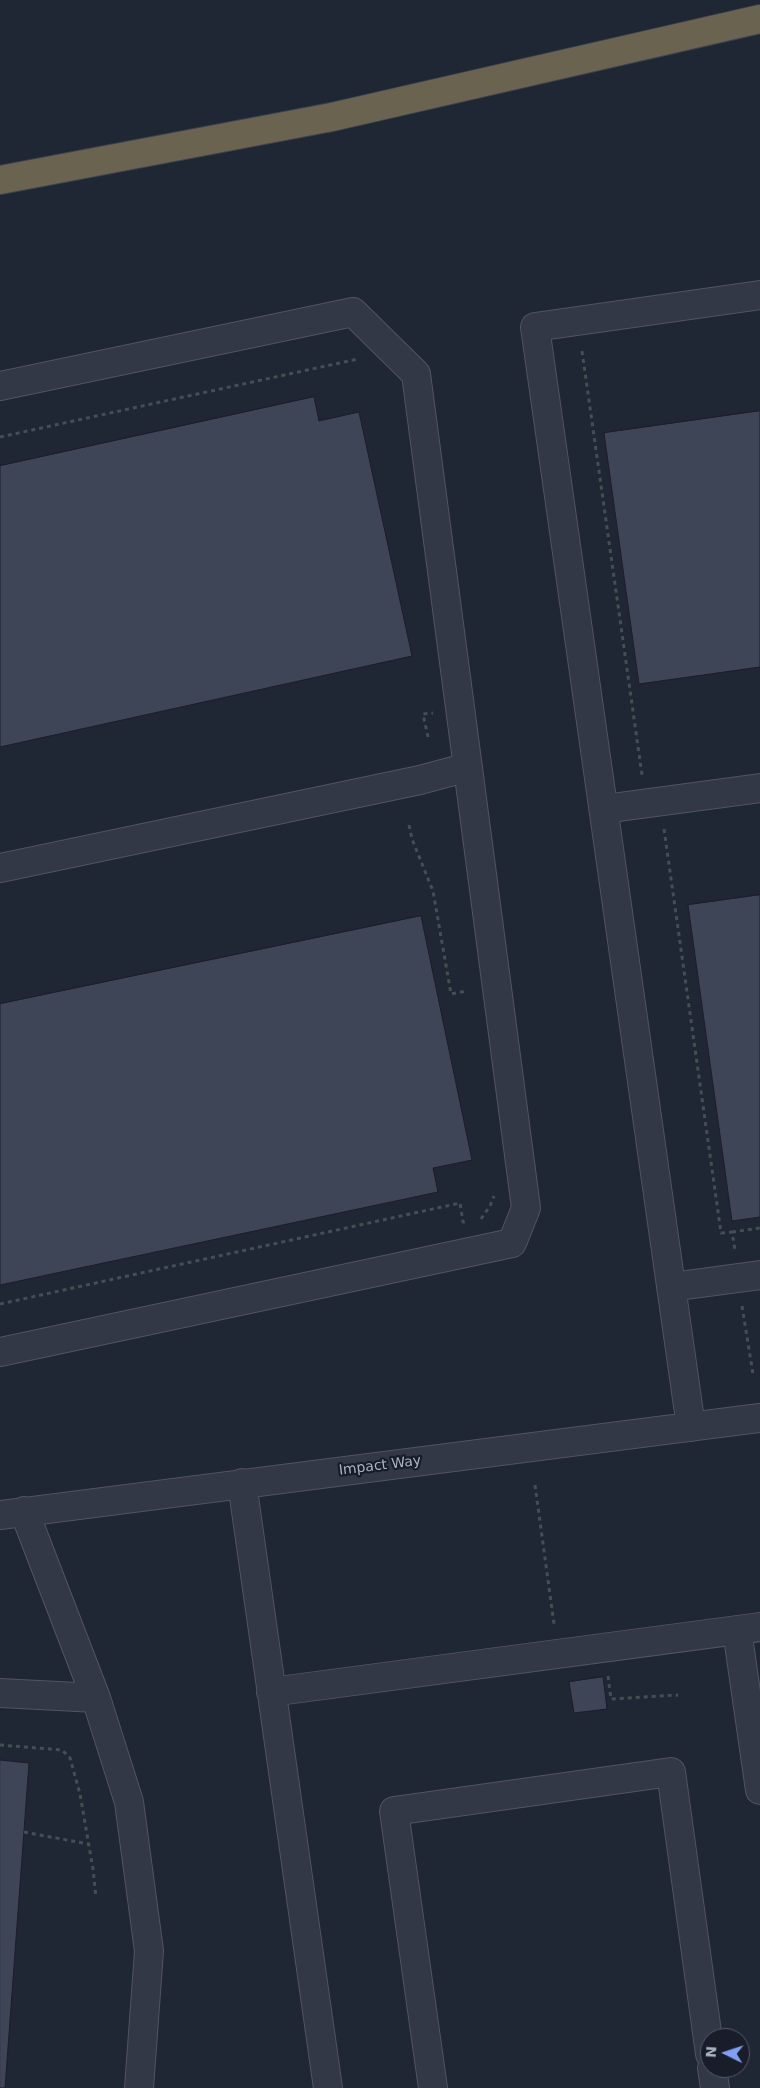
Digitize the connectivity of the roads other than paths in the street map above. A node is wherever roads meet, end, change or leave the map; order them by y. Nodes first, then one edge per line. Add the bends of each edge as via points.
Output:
1 (760, 20) edge
2 (0, 180) edge
3 (760, 295) edge
4 (0, 386) edge
5 (468, 767) junction
6 (760, 788) edge
7 (604, 810) junction
8 (0, 868) edge
9 (760, 1274) edge
10 (671, 1287) junction
11 (0, 1352) edge
12 (760, 1418) edge
13 (691, 1428) junction
14 (242, 1483) junction
15 (12, 1513) edge
16 (749, 1629) edge
17 (271, 1692) junction
18 (0, 1693) edge
19 (96, 1698) junction
20 (760, 1790) edge
21 (706, 2028) edge
22 (139, 2088) edge
23 (328, 2088) edge
24 (433, 2088) edge

1 - 2 highway via 332,117
3 - 7 street via 535,327
4 - 5 street via 353,312 416,374
5 - 8 street via 420,780
5 - 11 street via 526,1208 512,1243
6 - 7 street
7 - 10 street
9 - 10 street
10 - 13 street
12 - 13 street, Impact Way
13 - 14 street, Impact Way
14 - 15 street, Impact Way
14 - 17 street
15 - 19 street
16 - 17 street
16 - 20 street
17 - 23 street
18 - 19 street
19 - 22 street via 129,1802 149,1951
21 - 24 street via 671,1772 394,1811

